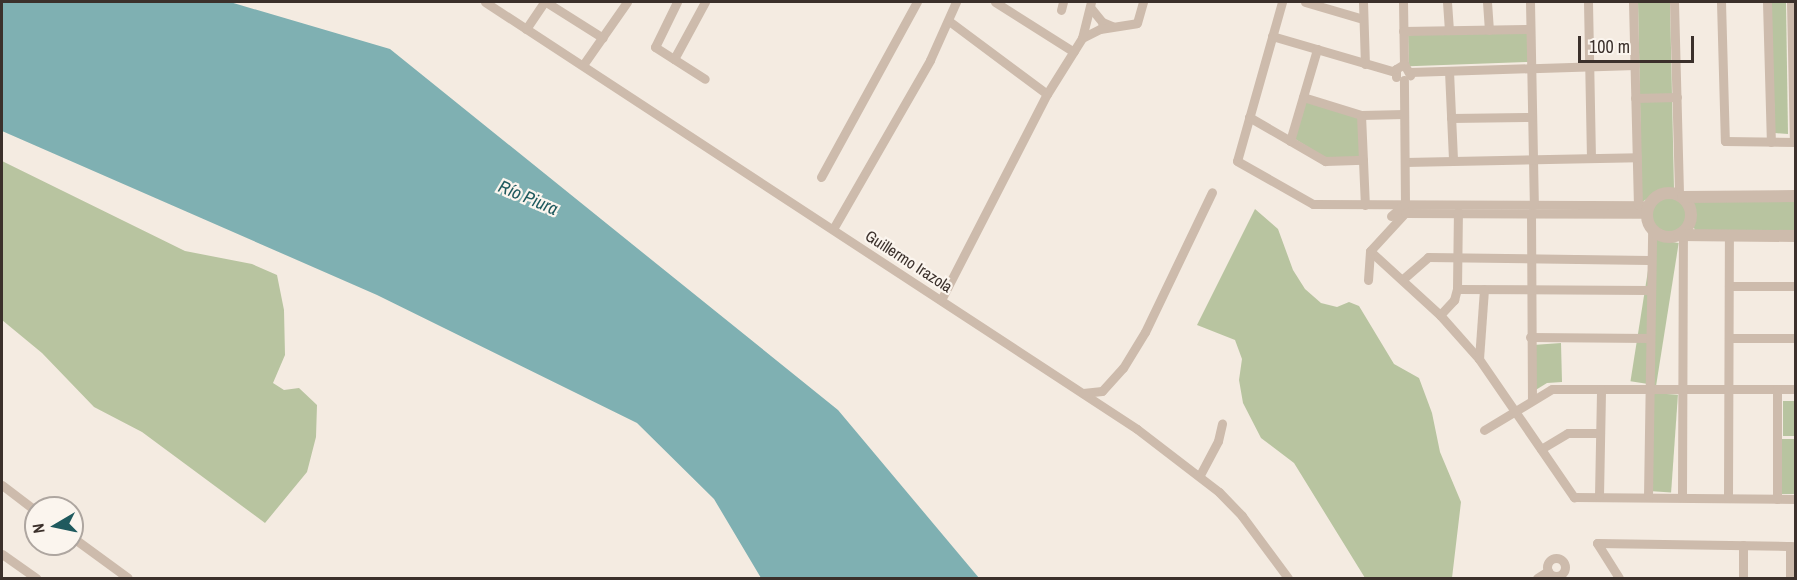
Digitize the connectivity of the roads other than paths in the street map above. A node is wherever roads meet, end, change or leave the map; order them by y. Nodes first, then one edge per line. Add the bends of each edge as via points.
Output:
1 (485, 2) edge
2 (545, 2) edge
3 (627, 2) edge
4 (677, 2) edge
5 (705, 2) edge
6 (918, 2) edge
7 (956, 2) edge
8 (994, 2) edge
9 (1143, 2) edge
10 (1282, 2) edge
11 (1305, 2) edge
12 (1363, 2) edge
13 (1403, 2) edge
14 (1447, 2) edge
15 (1487, 2) edge
16 (1530, 2) edge
17 (1588, 2) edge
18 (1633, 2) edge
19 (1674, 2) edge
20 (1721, 2) edge
21 (1767, 2) edge
22 (1791, 2) edge
23 (1090, 4) edge
24 (1325, 4) edge
25 (1363, 19) junction
26 (948, 21) junction
27 (1112, 26) junction
28 (526, 29) junction
29 (1530, 29) junction
30 (1449, 30) junction
31 (1489, 30) junction
32 (1403, 31) junction
33 (1272, 36) junction
34 (603, 38) junction
35 (1082, 38) junction
36 (1317, 49) junction
37 (1074, 52) junction
38 (674, 58) junction
39 (1365, 64) junction
40 (583, 65) junction
41 (1635, 65) junction
42 (1589, 66) junction
43 (1407, 68) junction
44 (1531, 68) junction
45 (1449, 70) junction
46 (1395, 72) junction
47 (705, 79) dead end
48 (1404, 80) junction
49 (1047, 94) junction
50 (1677, 96) junction
51 (1303, 97) junction
52 (1635, 98) junction
53 (1404, 114) junction
54 (1361, 115) junction
55 (1249, 117) junction
56 (1532, 117) junction
57 (1451, 118) junction
58 (1290, 141) junction
59 (1771, 142) junction
60 (1795, 142) edge
61 (1637, 157) junction
62 (1591, 158) junction
63 (1453, 159) junction
64 (1363, 160) junction
65 (1533, 160) junction
66 (1405, 162) junction
67 (821, 177) dead end
68 (1212, 192) dead end
69 (1681, 196) junction
70 (1796, 196) edge
71 (1313, 204) junction
72 (1405, 204) junction
73 (1365, 205) junction
74 (1645, 208) junction
75 (1532, 209) junction
76 (1458, 212) junction
77 (1331, 213) dead end
78 (1391, 216) dead end
79 (833, 229) junction
80 (1652, 229) junction
81 (1681, 235) junction
82 (1729, 235) junction
83 (1796, 236) edge
84 (1370, 251) junction
85 (1457, 257) junction
86 (1530, 258) junction
87 (1649, 260) junction
88 (1403, 279) junction
89 (1368, 280) dead end
90 (1729, 286) junction
91 (1796, 286) edge
92 (1457, 289) junction
93 (1484, 289) junction
94 (1530, 290) junction
95 (1649, 290) junction
96 (941, 300) junction
97 (1440, 315) junction
98 (1530, 337) junction
99 (1649, 338) junction
100 (1729, 338) junction
101 (1796, 338) edge
102 (1479, 359) junction
103 (1601, 389) junction
104 (1682, 389) junction
105 (1729, 389) junction
106 (1777, 389) junction
107 (1796, 389) edge
108 (1649, 390) junction
109 (1083, 393) junction
110 (1532, 400) junction
111 (1517, 410) junction
112 (1222, 423) dead end
113 (1484, 430) dead end
114 (1600, 433) junction
115 (1541, 449) junction
116 (1200, 475) junction
117 (2, 485) edge
118 (1599, 496) junction
119 (1648, 496) junction
120 (1682, 497) junction
121 (1728, 498) junction
122 (1777, 499) junction
123 (1796, 499) edge
124 (24, 502) edge
125 (1743, 545) junction
126 (84, 546) edge
127 (1793, 546) edge
128 (2, 554) edge
129 (1548, 571) junction
130 (1563, 576) edge
131 (36, 579) edge
132 (128, 579) edge
133 (1288, 579) edge
134 (1537, 579) edge
135 (1619, 579) edge
136 (1743, 579) edge
137 (1790, 579) edge

1 - 28 street, Guillermo Irazola
2 - 28 street
2 - 34 street
3 - 34 street
4 - 38 street via 655,47
5 - 38 street
6 - 67 street
7 - 26 street
8 - 37 street
9 - 27 street via 1137,23
10 - 33 street
11 - 24 street
12 - 25 street
13 - 32 street
14 - 30 street
15 - 31 street
16 - 29 street
17 - 42 street
18 - 41 street
19 - 50 street
20 - 59 street via 1725,141
21 - 59 street
22 - 60 street
23 - 27 street via 1102,22
23 - 35 street
24 - 25 street
25 - 39 street
26 - 49 street
26 - 79 street
27 - 35 street
28 - 40 street, Guillermo Irazola
29 - 31 street
29 - 44 street
30 - 31 street
30 - 32 street
32 - 43 street
33 - 36 street
33 - 55 street
34 - 40 street
35 - 37 street
36 - 39 street
36 - 51 street
37 - 49 street
38 - 47 street
39 - 46 street
40 - 79 street, Guillermo Irazola
41 - 42 street
41 - 52 street
42 - 44 street
42 - 62 street
43 - 45 street
43 - 46 street
43 - 48 street
44 - 45 street
44 - 56 street
45 - 57 street
46 - 48 street
48 - 53 street
49 - 96 street
50 - 52 street
50 - 69 street
51 - 54 street
51 - 58 street
52 - 61 street
53 - 54 street
53 - 66 street
54 - 64 street
55 - 58 street
55 - 71 street via 1237,161
56 - 57 street
56 - 65 street
57 - 63 street
58 - 64 street via 1325,161
59 - 60 street
61 - 62 street
61 - 74 street
62 - 65 street
63 - 65 street
63 - 66 street
64 - 73 street
65 - 75 street
66 - 72 street
68 - 109 street via 1145,332 1123,368 1102,391
69 - 70 street
69 - 74 street via 1664,193
69 - 81 street via 1689,205 1691,219
71 - 73 street
71 - 77 street
72 - 73 street
72 - 75 street
72 - 78 street
74 - 75 street
74 - 80 street
75 - 76 street
75 - 86 street
76 - 84 street via 1405,213
76 - 85 street
79 - 96 street, Guillermo Irazola
80 - 81 street via 1665,237
80 - 87 street
81 - 82 street
81 - 104 street
82 - 83 street
82 - 90 street
84 - 88 street
84 - 89 street
85 - 86 street
85 - 88 street via 1423,259
85 - 92 street
86 - 87 street
86 - 94 street
87 - 95 street
88 - 97 street
90 - 91 street
90 - 100 street
92 - 93 street
92 - 97 street via 1454,300
93 - 94 street
93 - 102 street
94 - 95 street
94 - 98 street
95 - 99 street
96 - 109 street, Guillermo Irazola
97 - 102 street
98 - 99 street
98 - 110 street
99 - 108 street
100 - 101 street
100 - 105 street
102 - 111 street
103 - 108 street
103 - 110 street via 1552,389
103 - 114 street
104 - 105 street
104 - 108 street
104 - 120 street
105 - 106 street
105 - 121 street
106 - 107 street
106 - 122 street
108 - 119 street
109 - 116 street, Guillermo Irazola
110 - 111 street
111 - 113 street
111 - 115 street
112 - 116 street via 1218,441
114 - 115 street via 1568,434
114 - 118 street
115 - 118 street via 1569,494
116 - 133 street, Guillermo Irazola via 1242,516
117 - 124 street
118 - 119 street
119 - 120 street
120 - 121 street
121 - 122 street
122 - 123 street
125 - 127 street
125 - 135 street via 1597,543
125 - 136 street
126 - 132 street
127 - 137 street
128 - 131 street
129 - 130 street via 1553,576
129 - 130 street via 1549,561 1557,558 1564,564
129 - 134 street

